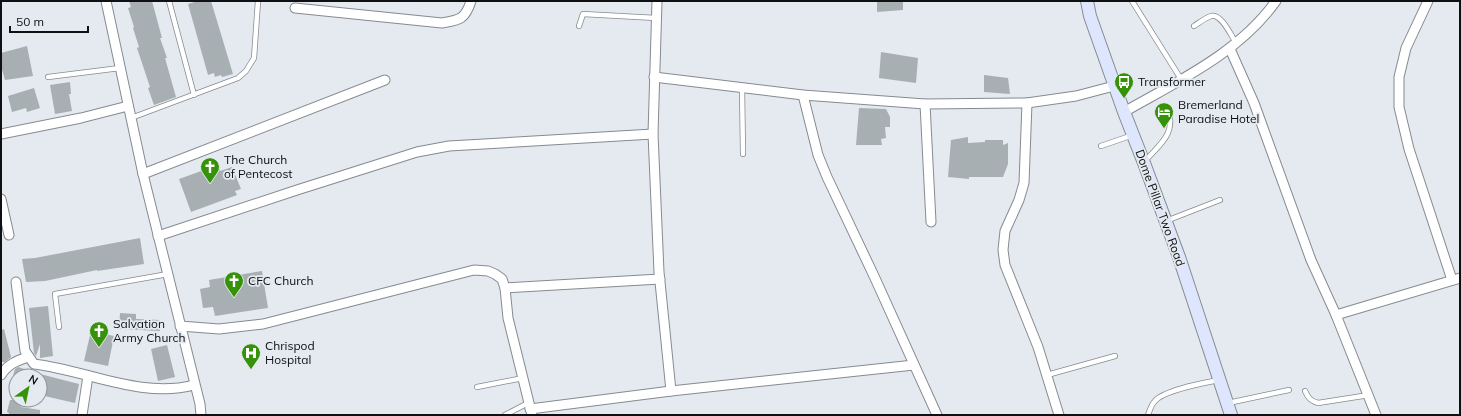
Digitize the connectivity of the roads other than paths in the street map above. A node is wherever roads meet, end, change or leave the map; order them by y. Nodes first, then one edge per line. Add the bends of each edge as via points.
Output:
1 (106, 1) edge
2 (169, 1) edge
3 (258, 1) edge
4 (471, 1) edge
5 (657, 1) edge
6 (1087, 1) edge
7 (1132, 1) edge
8 (1276, 1) edge
9 (1428, 1) edge
10 (295, 8) dead end
11 (656, 18) junction
12 (579, 26) dead end
13 (1194, 26) dead end
14 (1233, 46) junction
15 (120, 68) junction
16 (48, 77) dead end
17 (654, 77) junction
18 (385, 80) dead end
19 (1180, 80) junction
20 (1114, 86) junction
21 (742, 87) junction
22 (194, 95) junction
23 (803, 95) junction
24 (1027, 103) junction
25 (925, 104) junction
26 (128, 106) junction
27 (1168, 107) dead end
28 (1124, 112) junction
29 (131, 118) junction
30 (1, 134) edge
31 (653, 134) junction
32 (1133, 135) junction
33 (1101, 146) dead end
34 (743, 154) dead end
35 (1144, 162) junction
36 (143, 174) junction
37 (1, 199) edge
38 (1220, 200) dead end
39 (931, 222) dead end
40 (1166, 222) junction
41 (9, 235) dead end
42 (158, 236) junction
43 (168, 274) junction
44 (660, 279) junction
45 (1456, 279) edge
46 (16, 282) dead end
47 (505, 288) junction
48 (1336, 315) junction
49 (180, 326) junction
50 (59, 327) dead end
51 (1115, 356) dead end
52 (28, 357) junction
53 (914, 365) junction
54 (1, 375) edge
55 (1047, 375) junction
56 (88, 376) junction
57 (523, 378) junction
58 (1219, 380) junction
59 (194, 385) junction
60 (477, 388) dead end
61 (1289, 390) dead end
62 (671, 391) junction
63 (1305, 391) dead end
64 (1369, 396) junction
65 (530, 409) edge
66 (1230, 409) edge
67 (201, 414) edge
68 (82, 415) edge
69 (505, 415) edge
70 (937, 415) edge
71 (1060, 415) edge
72 (1148, 415) edge
73 (1376, 415) edge

1 - 15 street
2 - 22 lane
3 - 22 lane via 254,58 250,65 238,78
4 - 10 street via 459,20 442,23
5 - 11 street
6 - 20 street, Dome Pillar Two Road
7 - 19 lane
8 - 14 street via 1257,25
9 - 45 street via 1406,48 1399,77 1399,107 1409,149
11 - 12 lane via 583,14
11 - 17 street
13 - 14 lane via 1208,17 1217,17 1223,22
14 - 19 street
14 - 48 street via 1311,260
15 - 16 lane
15 - 26 street
17 - 21 street
17 - 31 street
18 - 36 street
19 - 28 street
20 - 24 street via 1076,96
20 - 28 street, Dome Pillar Two Road
21 - 23 street
21 - 34 lane
22 - 29 lane
23 - 25 street
23 - 53 street via 818,155 827,177
24 - 25 street
24 - 55 street via 1024,183 1005,230 1003,250 1005,265
25 - 39 street
26 - 29 street
26 - 30 street
27 - 35 lane via 1171,127
28 - 32 street, Dome Pillar Two Road
29 - 36 street
31 - 42 street via 449,146 417,152
31 - 44 street
32 - 33 lane
32 - 35 street, Dome Pillar Two Road
35 - 40 street, Dome Pillar Two Road
36 - 42 street
37 - 41 street
38 - 40 lane
40 - 58 street, Dome Pillar Two Road
42 - 43 street
43 - 49 street
43 - 50 lane via 55,294
44 - 47 street
44 - 62 street
45 - 48 street
46 - 52 street via 25,351
47 - 49 street via 502,279 495,274 488,270 474,270 263,324 220,329
47 - 57 street via 508,318
48 - 64 street
49 - 59 street
51 - 55 lane
52 - 54 street via 15,361 6,367
52 - 56 street via 34,364
53 - 62 street
53 - 70 street
55 - 71 street
56 - 59 street via 132,385 172,389
56 - 68 street
57 - 60 lane
57 - 65 street
58 - 66 street, Dome Pillar Two Road
58 - 72 lane via 1172,391 1155,400
59 - 67 street
61 - 66 lane
62 - 65 street
63 - 64 lane via 1307,397 1318,403
64 - 73 street
65 - 69 lane

